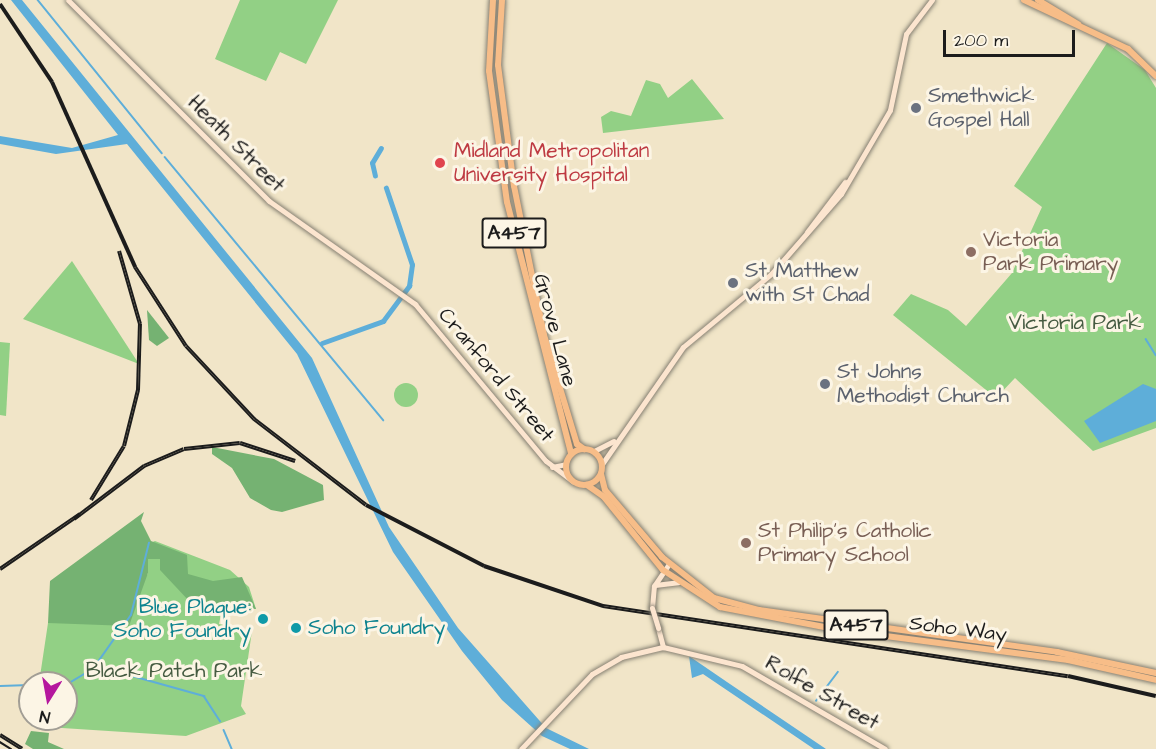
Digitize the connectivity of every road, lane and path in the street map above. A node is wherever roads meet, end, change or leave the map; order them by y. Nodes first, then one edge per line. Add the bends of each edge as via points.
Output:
1 (68, 0) edge
2 (493, 0) edge
3 (502, 0) edge
4 (932, 0) edge
5 (1024, 0) edge
6 (1036, 0) edge
7 (1038, 8) junction
8 (1050, 11) junction
9 (500, 76) junction
10 (1156, 76) edge
11 (490, 81) junction
12 (415, 304) joint
13 (618, 438) junction
14 (584, 449) junction
15 (594, 451) junction
16 (571, 454) junction
17 (566, 464) junction
18 (602, 464) junction
19 (552, 467) junction
20 (601, 474) junction
21 (573, 481) junction
22 (587, 485) junction
23 (669, 564) junction
24 (663, 570) junction
25 (678, 582) junction
26 (654, 586) junction
27 (663, 647) junction
28 (1055, 655) junction
29 (1156, 673) edge
30 (1156, 680) edge
31 (521, 749) edge
32 (885, 749) edge

1 - 12 main road, Heath Street via 269,201
2 - 11 main road, Grove Lane / A457
3 - 9 main road, Grove Lane / A457
4 - 13 main road via 906,34 897,88 861,160 802,241 766,279 683,347
5 - 7 main road
6 - 7 main road
6 - 8 main road
7 - 8 main road
8 - 10 main road via 1128,49
9 - 11 main road
9 - 14 main road, Grove Lane / A457 via 514,186 544,335 577,444
11 - 16 main road, Grove Lane / A457 via 516,244
12 - 19 main road, Cranford Street
13 - 15 main road
13 - 18 main road
14 - 15 main road
14 - 16 main road
15 - 18 main road
16 - 17 main road
17 - 19 main road, Cranford Street
17 - 21 main road
18 - 20 main road
19 - 21 main road, Cranford Street
20 - 22 main road
20 - 23 main road, Soho Way / A457 via 605,490
21 - 22 main road
22 - 24 main road, Soho Way / A457 via 604,497
23 - 24 main road
23 - 28 main road, Soho Way / A457 via 703,592 736,605
24 - 25 main road, Soho Way / A457
24 - 26 main road
25 - 26 main road
25 - 28 main road, Soho Way / A457 via 708,602 759,616
26 - 27 main road, bridge via 652,608
27 - 31 main road via 610,661
27 - 32 main road, Rolfe Street via 742,666
28 - 29 main road, A457
28 - 30 main road, A457

